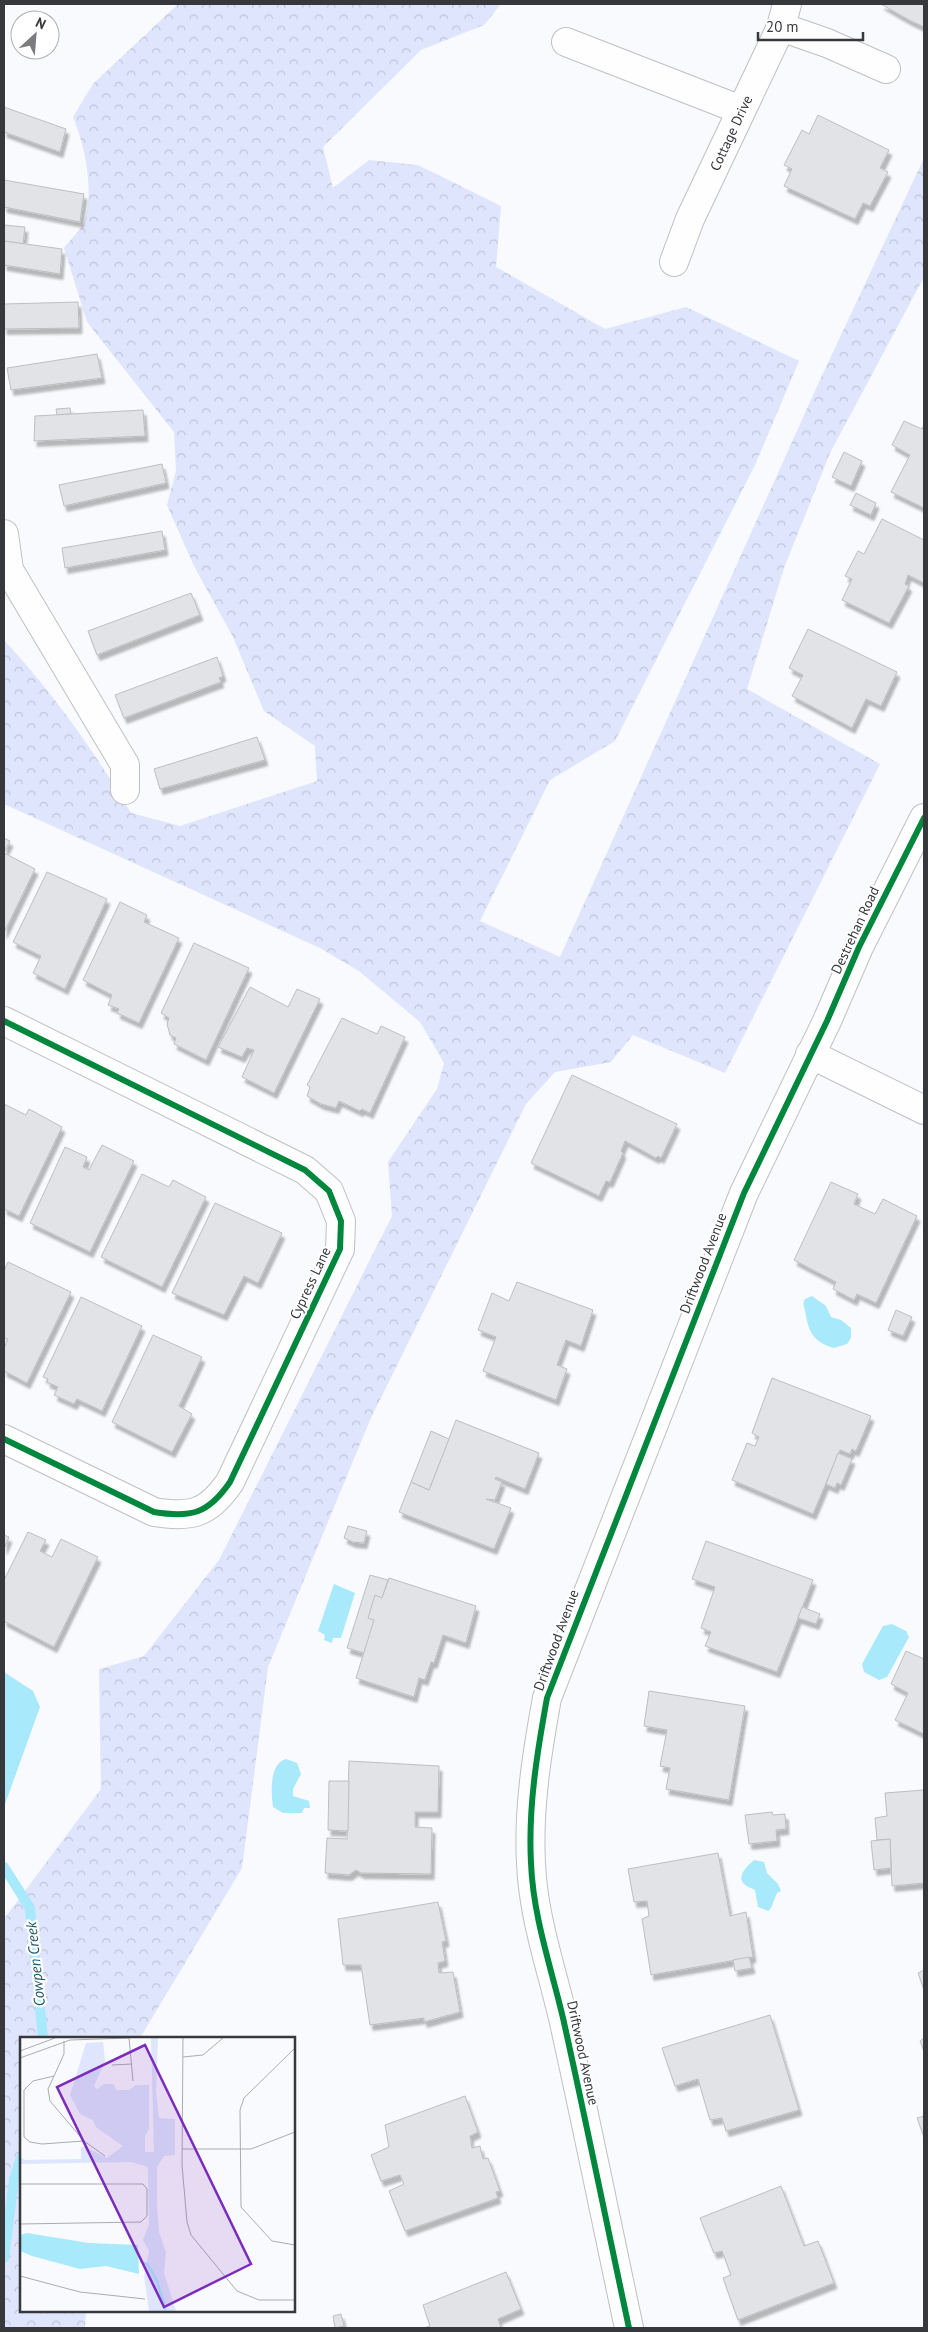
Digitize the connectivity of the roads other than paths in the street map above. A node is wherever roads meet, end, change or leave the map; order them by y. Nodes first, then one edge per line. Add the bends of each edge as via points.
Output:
1 (784, 15) edge
2 (566, 42) dead end
3 (886, 70) dead end
4 (741, 110) junction
5 (674, 262) dead end
6 (4, 534) edge
7 (6, 570) edge
8 (125, 790) dead end
9 (924, 818) edge
10 (4, 1021) edge
11 (810, 1054) junction
12 (924, 1110) edge
13 (4, 1439) edge
14 (629, 2328) edge

1 - 3 street via 827,42
1 - 4 street, Cottage Drive
2 - 4 street
4 - 5 street, Cottage Drive via 690,218
6 - 7 street
7 - 8 street via 125,765
9 - 11 street, Destrehan Road
10 - 13 street, Cypress Lane via 305,1170 329,1191 341,1221 340,1249 230,1482 218,1500 199,1511 179,1516 154,1512
11 - 12 street
11 - 14 street, Driftwood Avenue via 744,1193 560,1660 547,1698 533,1780 531,1864 535,1904 563,2018

